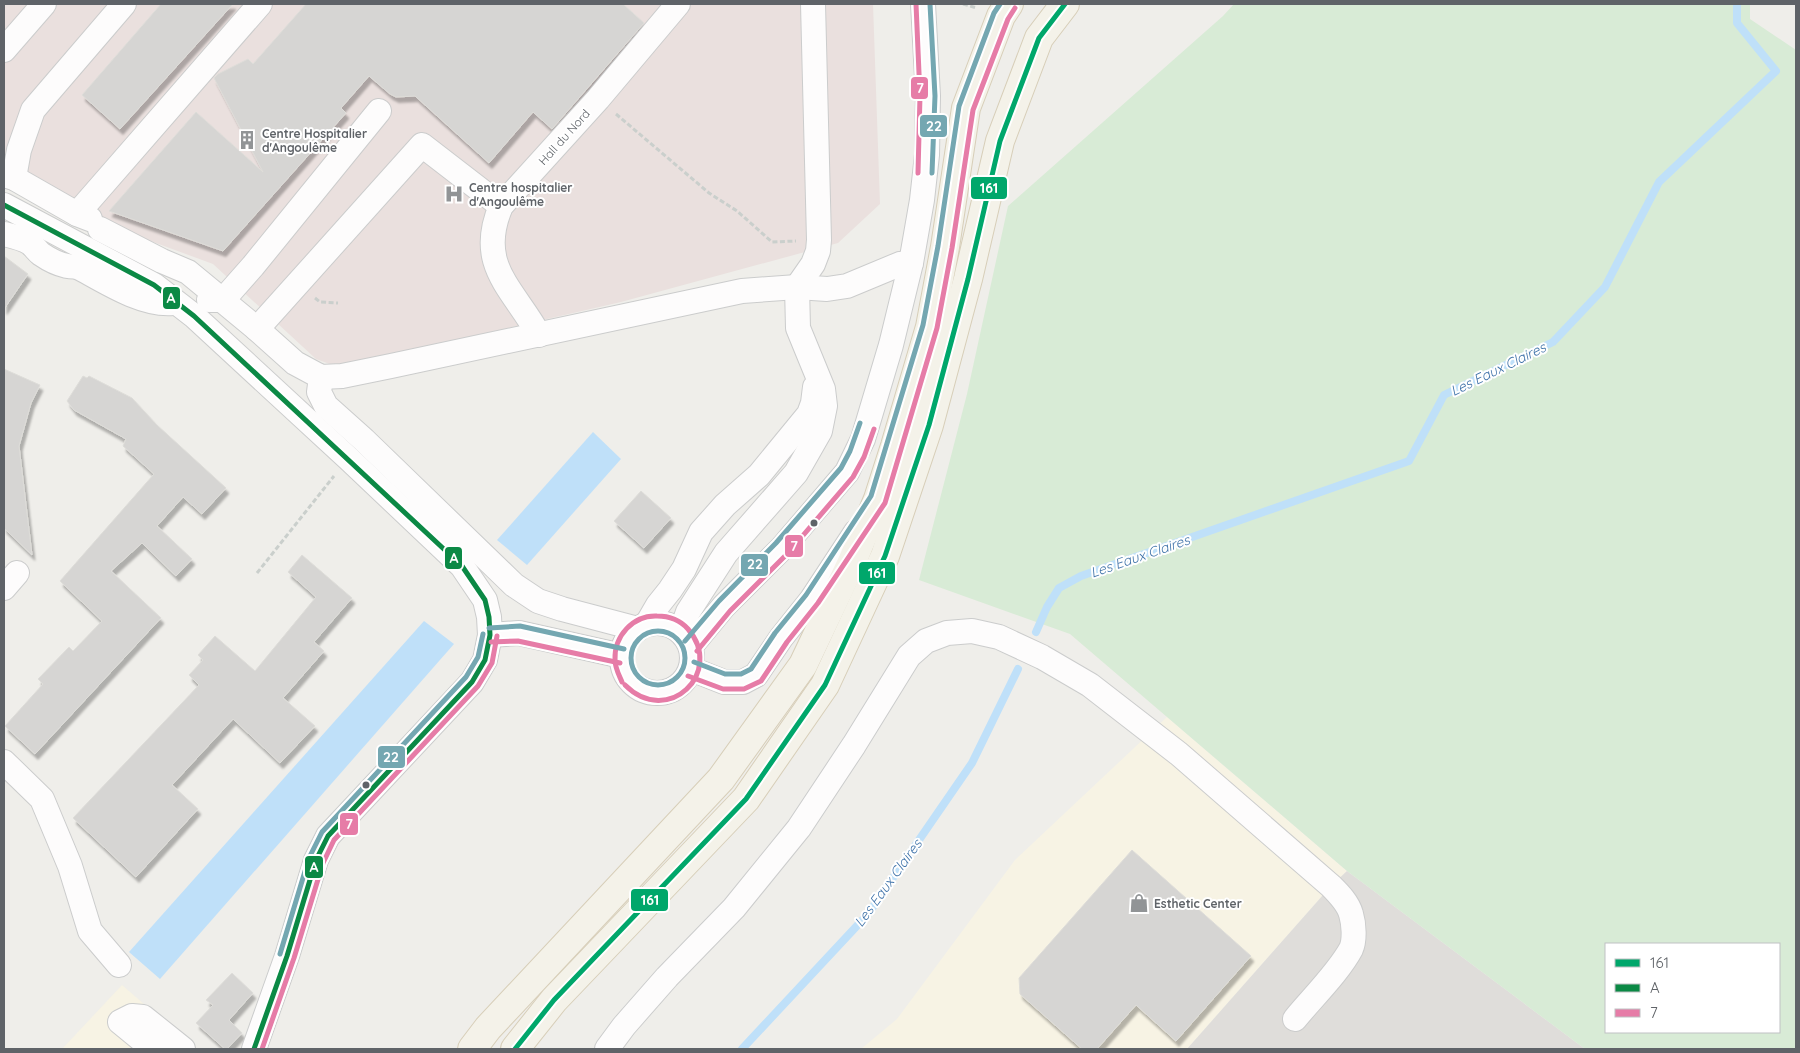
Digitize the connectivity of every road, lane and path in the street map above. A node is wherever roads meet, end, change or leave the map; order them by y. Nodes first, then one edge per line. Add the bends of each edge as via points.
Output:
1 (44, 4) edge
2 (124, 4) edge
3 (260, 4) edge
4 (678, 4) edge
5 (812, 4) edge
6 (923, 4) edge
7 (1009, 4) edge
8 (1065, 4) edge
9 (4, 50) edge
10 (598, 99) junction
11 (379, 111) dead end
12 (9, 176) edge
13 (4, 205) edge
14 (501, 206) junction
15 (77, 214) junction
16 (100, 229) junction
17 (4, 234) edge
18 (819, 240) junction
19 (86, 260) junction
20 (911, 263) junction
21 (797, 287) junction
22 (223, 300) junction
23 (176, 302) junction
24 (257, 328) junction
25 (539, 334) junction
26 (814, 370) junction
27 (321, 377) junction
28 (294, 410) junction
29 (339, 470) dead end
30 (878, 499) junction
31 (256, 573) dead end
32 (642, 627) junction
33 (490, 635) junction
34 (687, 649) junction
35 (622, 656) junction
36 (4, 762) edge
37 (118, 965) dead end
38 (1295, 1019) dead end
39 (153, 1049) edge
40 (183, 1049) edge
41 (254, 1049) edge
42 (472, 1049) edge
43 (515, 1049) edge
44 (607, 1049) edge

1 - 9 street
2 - 12 street via 33,110
3 - 15 street
4 - 10 street, Hall du Nord
5 - 18 street
6 - 20 street via 928,96 927,156
7 - 30 main road via 1001,16 966,108 930,327
8 - 43 main road via 1039,38 1000,141 968,279 929,424 885,556 824,685 746,799 554,1000
10 - 14 street, Hall du Nord
10 - 18 path via 772,242
11 - 22 street
12 - 15 street
13 - 19 street
14 - 24 street via 422,145
14 - 25 street, Hall du Nord via 492,235 493,254 500,275
15 - 16 street via 94,220
16 - 19 street via 99,242
16 - 22 street via 188,272
17 - 19 street via 30,243 41,254 69,267
18 - 21 street via 813,264
19 - 23 street via 139,297
20 - 21 street via 900,264 847,286 828,289
20 - 34 street via 863,439 846,472 782,548 724,606
21 - 25 street via 742,291
21 - 26 street via 798,328
22 - 23 street
22 - 24 street
23 - 28 street
24 - 27 street via 295,363
25 - 27 street via 342,376
26 - 32 street via 815,389 809,414 759,475 701,532 684,569
26 - 34 street via 823,389 825,406 820,431 796,473 726,552 688,612
27 - 28 street
27 - 32 street via 319,392 326,406 514,585 546,604
28 - 33 street via 462,566 485,600
29 - 31 path
30 - 34 street via 812,599 756,675 742,682 724,682
30 - 42 main road via 803,665 721,779
32 - 34 street via 659,623 670,626
32 - 35 street via 629,636
33 - 35 street via 519,633
33 - 41 street via 485,660 472,682 328,836 316,860
34 - 35 street via 681,684 666,693 648,692 634,685 625,672
36 - 37 street via 42,799 70,866 90,931
38 - 44 street via 1352,947 1351,914 1342,898 1179,754 1090,685 999,637 972,631 947,633 926,641 909,656 799,828 734,908 667,978
39 - 40 street via 120,1022 132,1016 144,1017

